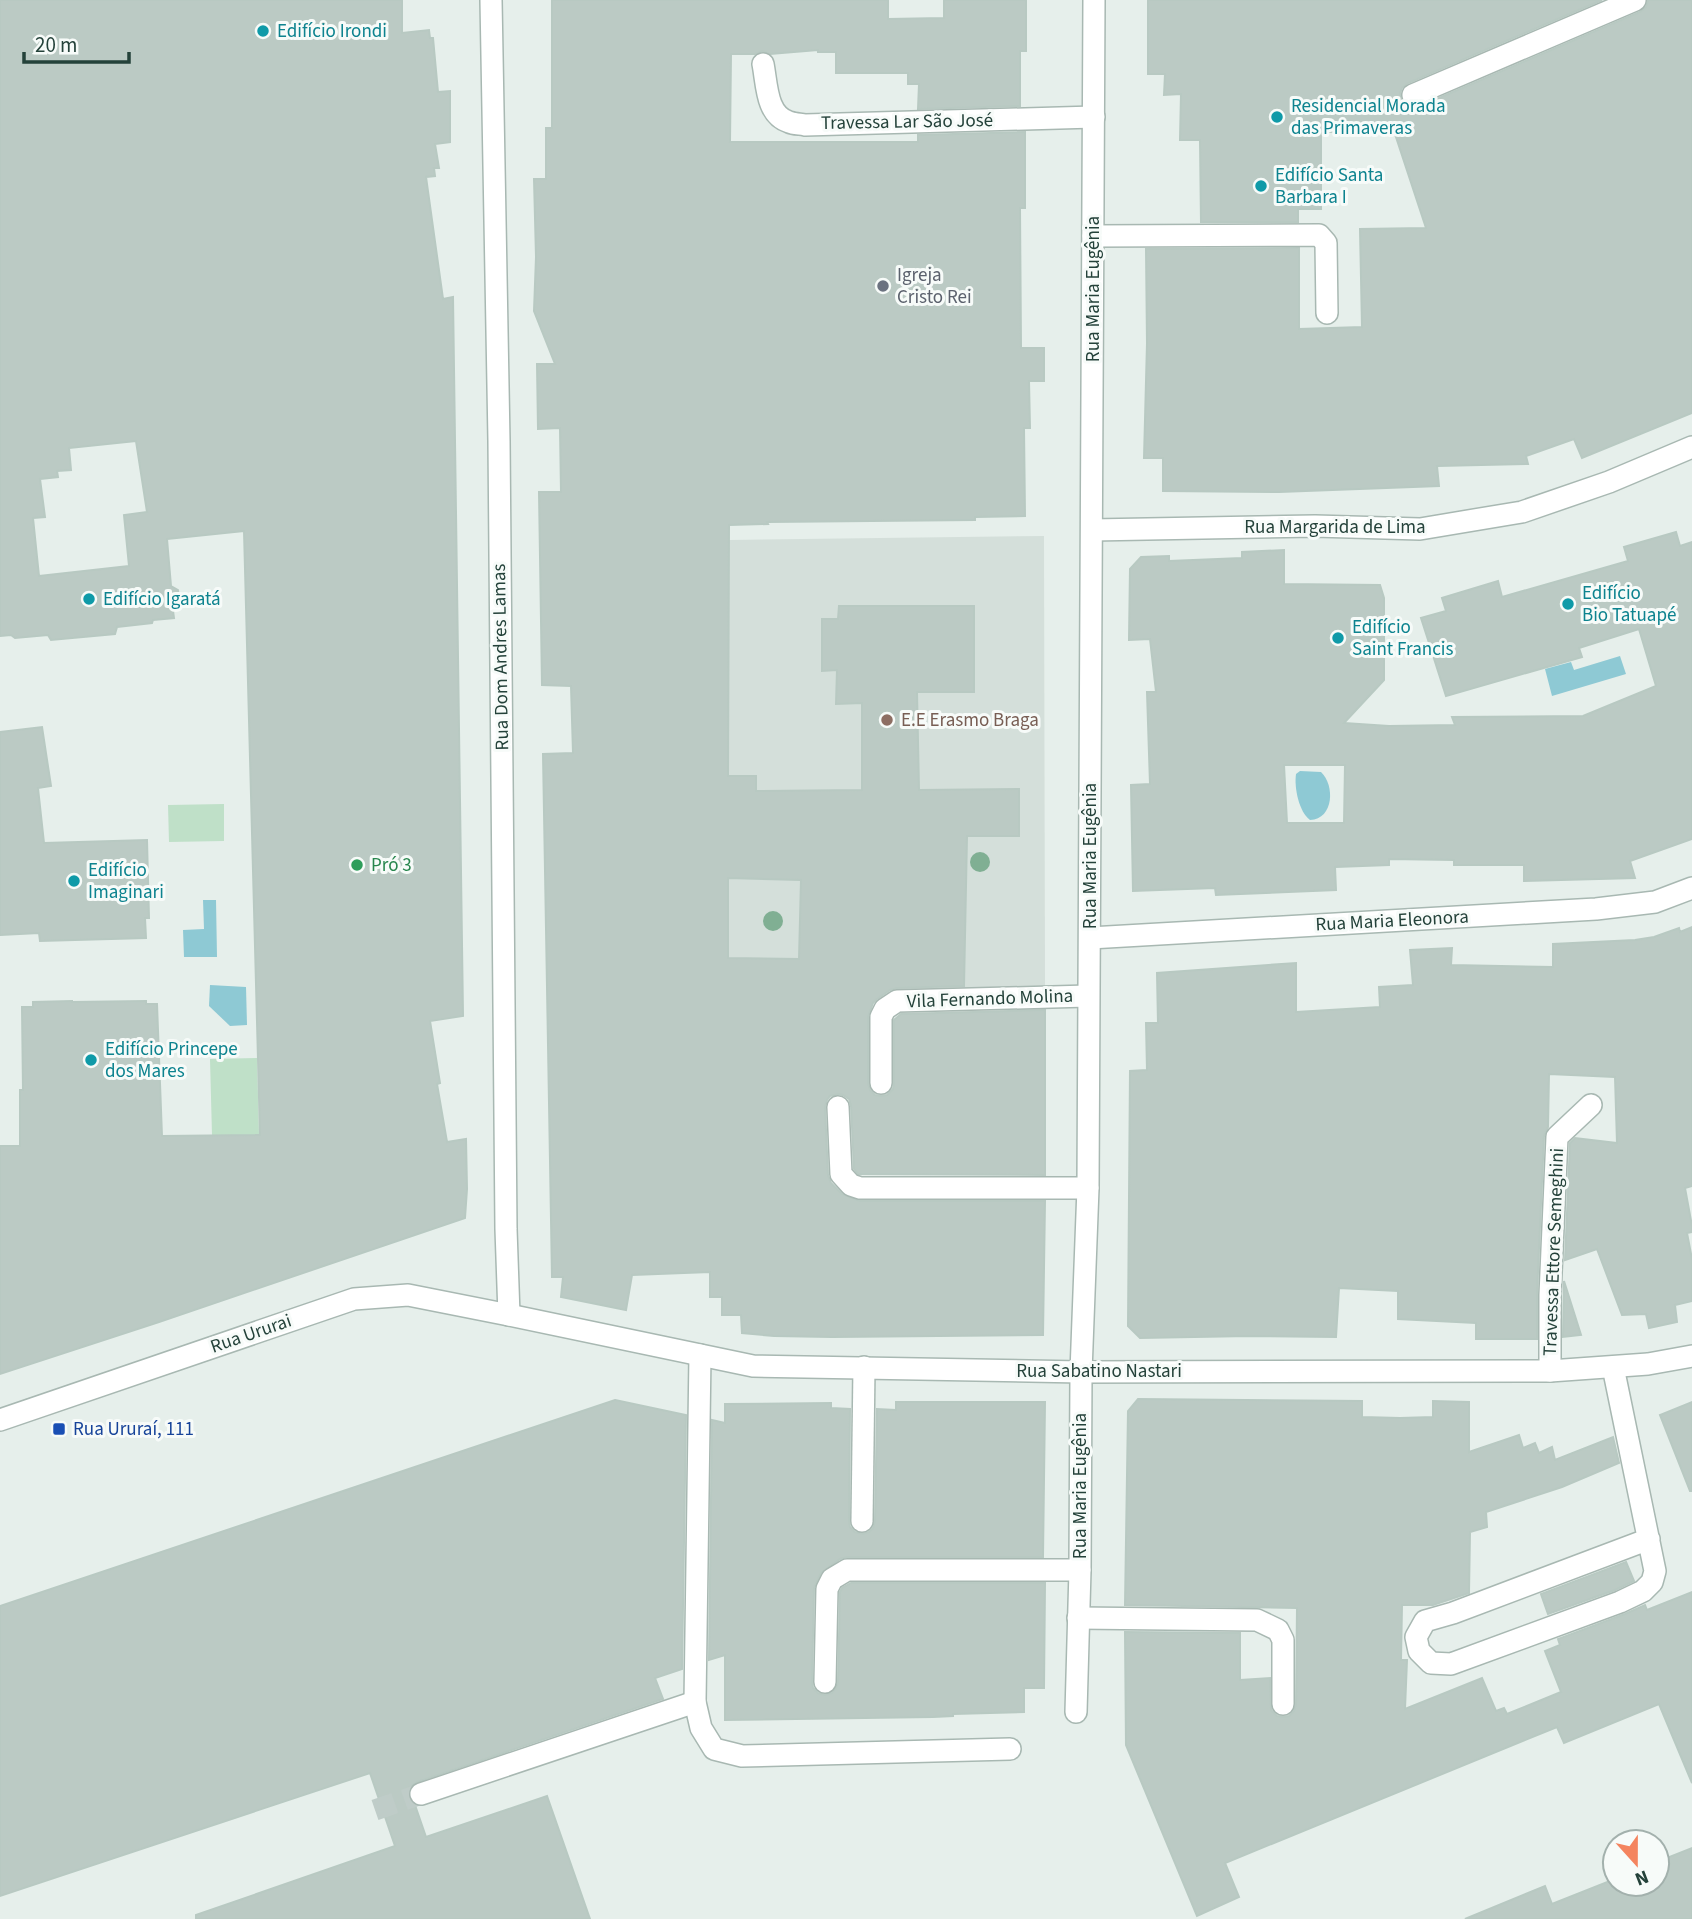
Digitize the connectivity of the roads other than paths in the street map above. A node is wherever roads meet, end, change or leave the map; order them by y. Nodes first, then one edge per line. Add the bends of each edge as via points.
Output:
1 (491, 0) edge
2 (1094, 0) edge
3 (1636, 0) edge
4 (763, 64) dead end
5 (1413, 95) dead end
6 (1094, 117) junction
7 (1093, 236) junction
8 (1326, 313) dead end
9 (1692, 447) edge
10 (1091, 530) junction
11 (1692, 888) edge
12 (1090, 938) junction
13 (1088, 996) junction
14 (881, 1083) dead end
15 (1591, 1105) dead end
16 (838, 1107) dead end
17 (1088, 1188) junction
18 (509, 1315) junction
19 (700, 1355) junction
20 (1692, 1356) edge
21 (864, 1367) junction
22 (1613, 1367) junction
23 (1550, 1371) junction
24 (1081, 1372) junction
25 (0, 1420) edge
26 (862, 1521) dead end
27 (1649, 1539) junction
28 (1080, 1570) junction
29 (1078, 1618) junction
30 (825, 1682) dead end
31 (695, 1702) junction
32 (1283, 1704) dead end
33 (1076, 1712) dead end
34 (1010, 1749) dead end
35 (421, 1794) tunnel mouth

1 - 18 street, Rua Dom Andres Lamas
2 - 6 street, Rua Maria Eugênia
3 - 5 street
4 - 6 street, Travessa Lar São José via 776,116 805,125
6 - 7 street, Rua Maria Eugênia
7 - 8 street via 1319,235 1326,243
7 - 10 street, Rua Maria Eugênia
9 - 10 street, Rua Margarida de Lima via 1522,512 1420,529
10 - 12 street, Rua Maria Eugênia
11 - 12 street, Rua Maria Eleonora via 1655,902 1596,909
12 - 13 street, Rua Maria Eugênia
13 - 14 street, Vila Fernando Molina via 897,1001 881,1017
13 - 17 street, Rua Maria Eugênia
15 - 23 street, Travessa Ettore Semeghini via 1557,1137
16 - 17 street via 841,1174 860,1188
17 - 24 street, Rua Maria Eugênia
18 - 19 street, Rua Sabatino Nastari
18 - 25 street, Rua Ururai via 408,1295 354,1299
19 - 21 street, Rua Sabatino Nastari via 753,1366
19 - 31 street
20 - 22 street, Rua Sabatino Nastari
21 - 24 street, Rua Sabatino Nastari
21 - 26 street
22 - 23 street, Rua Sabatino Nastari
22 - 27 street
23 - 24 street, Rua Sabatino Nastari
24 - 28 street, Rua Maria Eugênia
27 - 27 street via 1655,1571 1643,1591 1451,1664 1431,1663 1419,1651 1416,1637 1425,1621
28 - 29 street, Rua Maria Eugênia
28 - 30 street via 847,1570 832,1579 827,1589
29 - 32 street via 1257,1620 1278,1630 1283,1640
29 - 33 street, Rua Maria Eugênia
31 - 34 street via 701,1728 714,1749 742,1756
31 - 35 street

